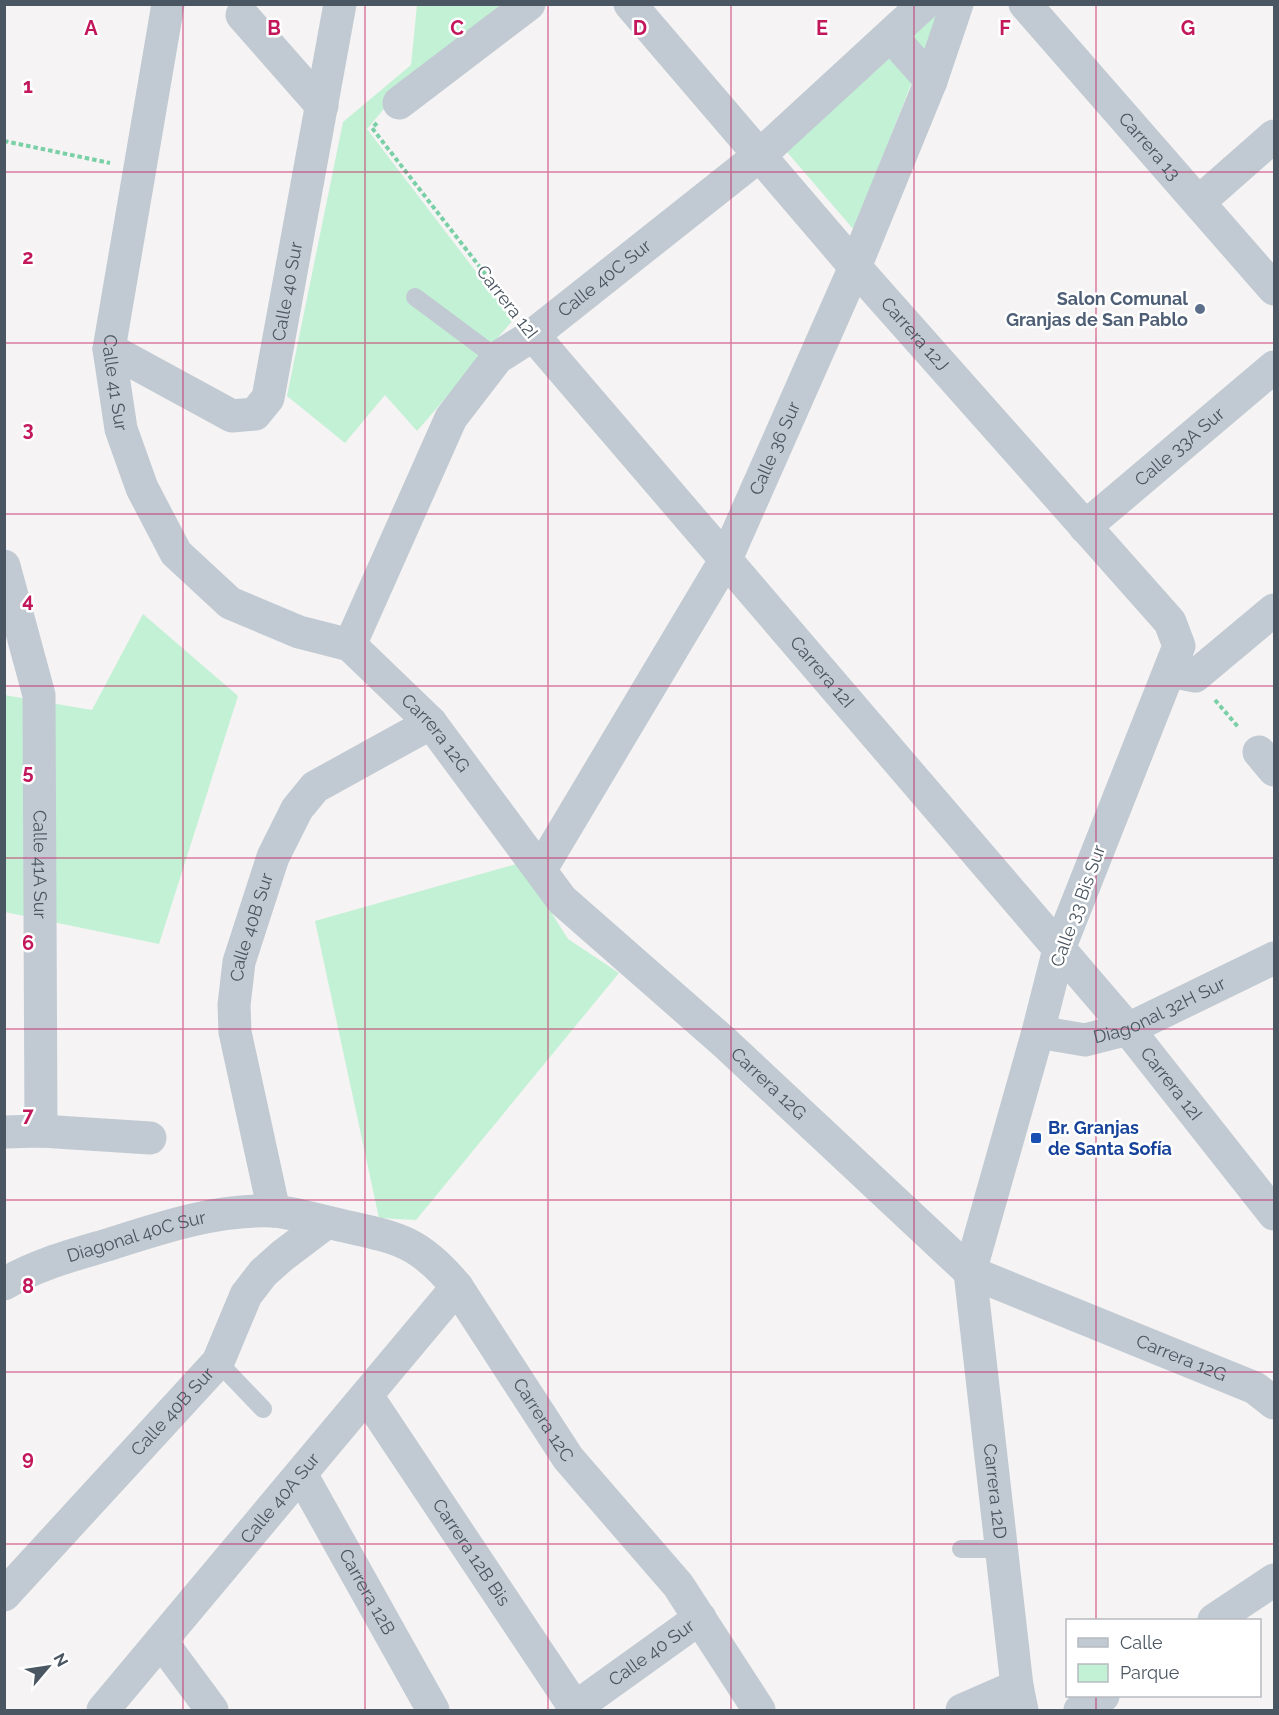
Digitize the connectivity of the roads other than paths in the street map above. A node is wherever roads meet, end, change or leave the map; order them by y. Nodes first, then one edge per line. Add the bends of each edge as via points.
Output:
1 (168, 4) edge
2 (340, 4) edge
3 (529, 4) edge
4 (630, 4) edge
5 (924, 4) edge
6 (957, 4) edge
7 (1025, 4) edge
8 (242, 15) dead end
9 (891, 36) junction
10 (931, 81) junction
11 (399, 103) dead end
12 (322, 106) junction
13 (1275, 136) edge
14 (760, 155) junction
15 (1199, 202) junction
16 (855, 267) junction
17 (1275, 289) edge
18 (414, 297) dead end
19 (533, 335) junction
20 (109, 349) junction
21 (497, 358) junction
22 (1275, 368) edge
23 (1085, 527) junction
24 (726, 559) junction
25 (4, 566) edge
26 (1275, 610) edge
27 (350, 645) junction
28 (1183, 674) junction
29 (431, 723) junction
30 (541, 869) junction
31 (1059, 949) junction
32 (1275, 958) edge
33 (1128, 1029) junction
34 (1038, 1032) junction
35 (42, 1131) junction
36 (4, 1132) edge
37 (150, 1138) dead end
38 (274, 1211) junction
39 (1275, 1214) edge
40 (327, 1222) junction
41 (970, 1272) junction
42 (4, 1284) edge
43 (457, 1287) junction
44 (218, 1362) junction
45 (367, 1396) junction
46 (1275, 1403) edge
47 (263, 1410) dead end
48 (301, 1474) junction
49 (1002, 1548) junction
50 (961, 1549) dead end
51 (1275, 1580) edge
52 (4, 1595) edge
53 (700, 1618) junction
54 (1216, 1619) edge
55 (160, 1641) junction
56 (1100, 1697) edge
57 (1020, 1698) edge
58 (429, 1709) edge
59 (574, 1709) edge
60 (103, 1710) edge
61 (212, 1710) edge
62 (759, 1710) edge
63 (962, 1710) edge
64 (1080, 1710) edge

1 - 20 street, Calle 41 Sur
2 - 12 street, Calle 40 Sur
3 - 11 street
4 - 14 street, Carrera 12J
5 - 9 street, Calle 40C Sur
6 - 10 street, Calle 36 Sur
7 - 15 street, Carrera 13
8 - 12 street
9 - 10 street
9 - 14 street, Calle 40C Sur
10 - 16 street, Calle 36 Sur
12 - 20 street, Calle 40 Sur via 268,398 255,414 232,416
13 - 15 street
14 - 16 street, Carrera 12J
14 - 19 street, Calle 40C Sur
15 - 17 street, Carrera 13
16 - 23 street, Carrera 12J
16 - 24 street, Calle 36 Sur
18 - 21 lane
19 - 21 street, Calle 40C Sur
19 - 24 street, Carrera 12I
20 - 27 street, Calle 41 Sur via 121,429 142,488 176,554 230,603 298,632
21 - 27 street, Calle 40C Sur via 451,418
22 - 23 street, Calle 33A Sur
23 - 28 street, Carrera 12J via 1170,622
24 - 30 street, Calle 36 Sur
24 - 31 street, Carrera 12I
25 - 35 street, Calle 41A Sur via 39,695
26 - 28 street, Calle 33 Bis Sur
27 - 29 street, Carrera 12G
28 - 31 street, Calle 33 Bis Sur
29 - 30 street, Carrera 12G
29 - 38 street, Calle 40B Sur via 315,788 297,809 273,857 239,962 235,1032
30 - 41 street, Carrera 12G via 562,900 732,1050
31 - 33 street, Carrera 12I
31 - 34 street, Calle 33 Bis Sur
32 - 33 street, Diagonal 32H Sur
33 - 34 street, Diagonal 32H Sur via 1085,1040
33 - 39 street, Carrera 12I
34 - 41 street, Calle 33 Bis Sur
35 - 36 street
35 - 37 street
38 - 40 street, Carrera 12C
38 - 42 street, Diagonal 40C Sur via 190,1220 64,1258
40 - 43 street, Carrera 12C via 390,1236 420,1250
40 - 44 street, Calle 40B Sur via 263,1273 246,1295
41 - 46 street, Carrera 12G via 1255,1388
41 - 49 street, Carrera 12D
43 - 45 street, Calle 40A Sur
43 - 53 street, Carrera 12C via 568,1458 678,1585
44 - 47 lane
44 - 52 street, Calle 40B Sur
45 - 48 street, Calle 40A Sur
45 - 59 street, Carrera 12B Bis
48 - 55 street, Calle 40A Sur
48 - 58 street, Carrera 12B
49 - 50 lane
49 - 57 street, Carrera 12D
51 - 54 street
53 - 59 street, Calle 40 Sur
53 - 62 street, Carrera 12C
55 - 60 street, Calle 40A Sur
55 - 61 street
56 - 64 street
57 - 63 street

